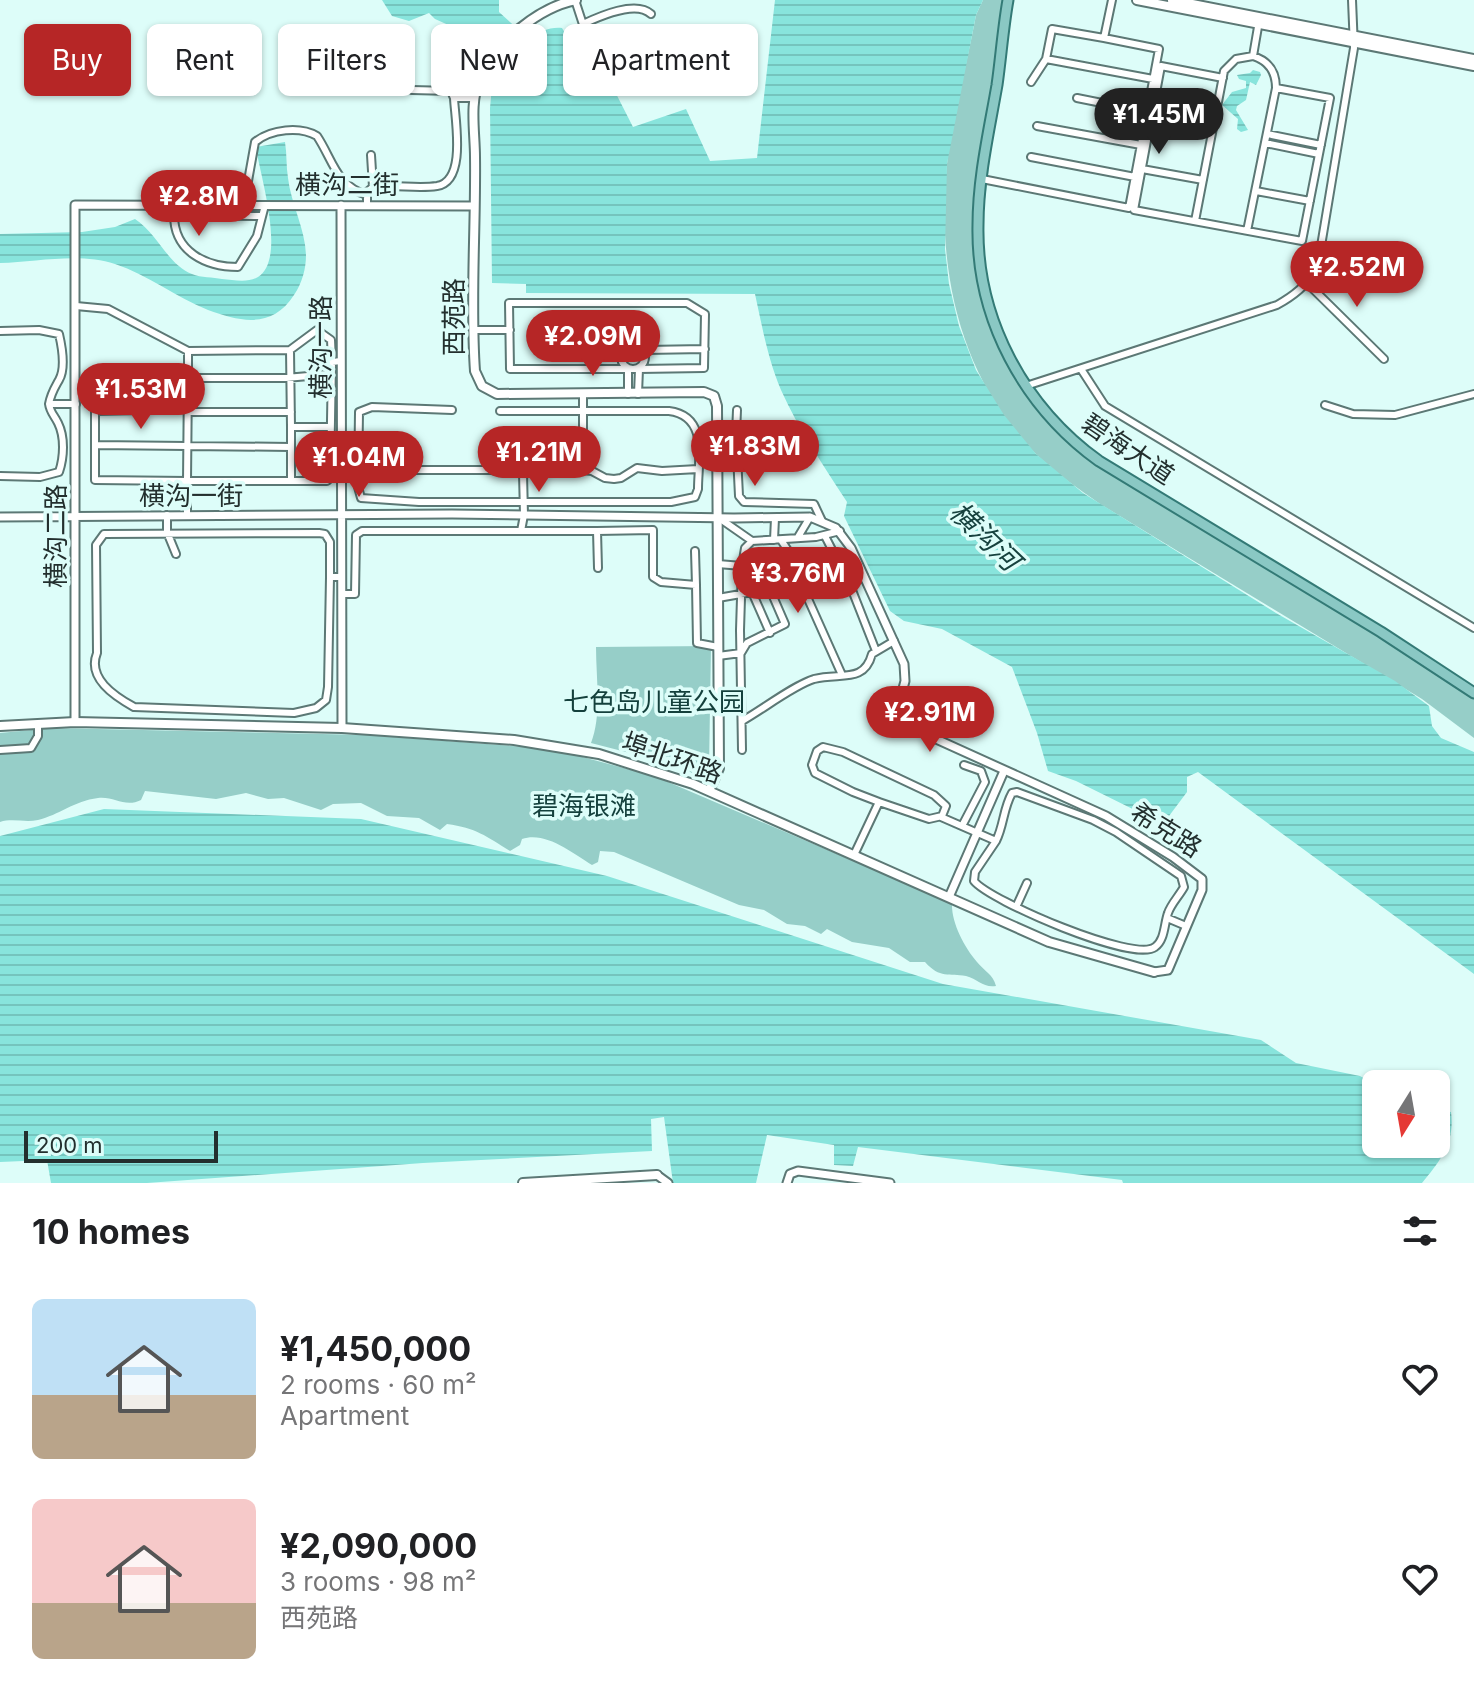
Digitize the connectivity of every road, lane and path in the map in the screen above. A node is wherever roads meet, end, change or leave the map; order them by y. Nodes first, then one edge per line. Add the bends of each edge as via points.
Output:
1 (575, 0) edge
2 (1011, 0) edge
3 (1112, 0) edge
4 (1137, 0) edge
5 (1172, 0) edge
6 (1352, 0) edge
7 (1192, 5) edge
8 (651, 14) dead end
9 (1260, 21) junction
10 (583, 24) joint
11 (1104, 38) junction
12 (1354, 40) junction
13 (1253, 56) junction
14 (1046, 59) junction
15 (1474, 59) edge
16 (1474, 66) edge
17 (1223, 78) junction
18 (1153, 79) junction
19 (1031, 82) dead end
20 (1276, 88) junction
21 (415, 90) edge
22 (454, 98) junction
23 (475, 98) junction
24 (1077, 98) dead end
25 (1150, 112) junction
26 (1151, 121) junction
27 (1213, 123) junction
28 (1037, 126) dead end
29 (1212, 132) junction
30 (1267, 134) junction
31 (1265, 143) junction
32 (1141, 145) junction
33 (1321, 145) junction
34 (1319, 154) junction
35 (371, 155) dead end
36 (1031, 157) dead end
37 (1142, 169) junction
38 (1135, 177) junction
39 (984, 180) junction
40 (1203, 180) junction
41 (248, 181) dead end
42 (373, 187) junction
43 (1256, 191) junction
44 (367, 195) junction
45 (1310, 201) junction
46 (75, 205) joint
47 (198, 205) junction
48 (265, 205) junction
49 (341, 205) junction
50 (367, 205) junction
51 (474, 206) junction
52 (1132, 209) junction
53 (198, 215) junction
54 (261, 216) junction
55 (1195, 221) junction
56 (1247, 231) junction
57 (1307, 283) junction
58 (76, 306) junction
59 (474, 330) junction
60 (510, 330) junction
61 (0, 331) edge
62 (705, 349) junction
63 (290, 350) junction
64 (645, 350) junction
65 (188, 351) junction
66 (1384, 359) dead end
67 (341, 361) junction
68 (332, 362) junction
69 (628, 369) junction
70 (639, 369) junction
71 (1081, 369) junction
72 (331, 374) junction
73 (291, 376) junction
74 (188, 378) junction
75 (1029, 385) junction
76 (583, 394) junction
77 (628, 394) junction
78 (638, 394) junction
79 (1474, 394) edge
80 (49, 404) junction
81 (76, 404) junction
82 (1325, 405) dead end
83 (188, 410) junction
84 (452, 410) dead end
85 (737, 410) dead end
86 (500, 411) dead end
87 (583, 411) junction
88 (291, 412) junction
89 (291, 427) junction
90 (330, 427) junction
91 (717, 434) junction
92 (736, 434) junction
93 (745, 434) dead end
94 (583, 441) dead end
95 (95, 445) junction
96 (187, 446) junction
97 (291, 447) junction
98 (698, 469) junction
99 (359, 470) junction
100 (523, 473) junction
101 (0, 476) edge
102 (187, 481) junction
103 (291, 481) junction
104 (524, 502) junction
105 (167, 515) junction
106 (187, 515) junction
107 (341, 515) junction
108 (524, 515) junction
109 (76, 516) junction
110 (0, 517) edge
111 (718, 517) junction
112 (810, 517) junction
113 (775, 518) junction
114 (822, 521) junction
115 (521, 531) junction
116 (597, 531) junction
117 (840, 531) junction
118 (167, 532) junction
119 (825, 536) junction
120 (798, 537) junction
121 (777, 540) junction
122 (752, 541) junction
123 (695, 551) dead end
124 (176, 554) dead end
125 (718, 564) junction
126 (742, 566) junction
127 (598, 568) dead end
128 (864, 576) junction
129 (330, 577) junction
130 (341, 577) junction
131 (696, 585) junction
132 (850, 585) junction
133 (741, 593) junction
134 (342, 594) junction
135 (772, 594) dead end
136 (718, 598) junction
137 (1474, 628) edge
138 (770, 633) junction
139 (894, 641) junction
140 (718, 651) junction
141 (876, 651) junction
142 (741, 653) junction
143 (842, 675) junction
144 (1474, 691) edge
145 (884, 699) dead end
146 (898, 704) junction
147 (217, 710) junction
148 (742, 721) junction
149 (75, 722) junction
150 (38, 724) junction
151 (216, 725) junction
152 (0, 726) edge
153 (342, 728) junction
154 (0, 750) edge
155 (742, 750) dead end
156 (964, 765) dead end
157 (1004, 771) junction
158 (709, 791) junction
159 (879, 802) junction
160 (941, 817) junction
161 (968, 831) junction
162 (996, 841) junction
163 (854, 855) junction
164 (1027, 883) dead end
165 (949, 897) junction
166 (1017, 905) junction
167 (1167, 918) junction
168 (1186, 926) junction
169 (1154, 972) joint
170 (657, 1175) joint
171 (580, 1181) edge
172 (788, 1181) edge
173 (523, 1183) edge
174 (668, 1183) edge
175 (890, 1183) edge

1 - 10 street
1 - 23 main road, 西苑路 via 528,21 496,53 479,79
2 - 39 main road, 碧海大道
3 - 11 street
4 - 7 main road
5 - 7 main road
6 - 12 street
7 - 9 main road
8 - 10 street via 641,8 622,10
9 - 12 main road
9 - 13 street
11 - 14 street via 1052,29
11 - 18 street via 1159,49
12 - 15 main road
12 - 16 main road
12 - 57 street via 1317,270
13 - 17 street via 1227,65
13 - 20 street via 1270,67
14 - 18 street
14 - 19 street
17 - 25 street via 1161,66
17 - 27 street
18 - 25 street
20 - 30 street
20 - 33 street via 1330,98
21 - 22 street via 451,91
22 - 23 street
22 - 42 street via 457,152 450,179 440,185
23 - 51 main road, 西苑路
24 - 25 street
25 - 26 street
25 - 27 street
25 - 32 street
26 - 29 street
26 - 37 street
27 - 29 street
28 - 32 street
29 - 40 street
30 - 31 street
30 - 33 street
31 - 34 street
31 - 43 street
32 - 38 street
33 - 34 street
34 - 45 street
35 - 42 street
36 - 38 street
37 - 40 street
37 - 52 street
38 - 52 street
39 - 52 street
39 - 75 main road, 碧海大道 via 981,232 987,285 1002,335
39 - 144 main road, 碧海大道 via 978,246 992,318 1018,374 1055,423 1099,461
40 - 55 street
41 - 44 street via 255,142 279,132 306,131 317,136 340,178
42 - 44 street
43 - 45 street
43 - 56 street
44 - 50 street
45 - 56 street via 1302,241
46 - 47 street, 横沟二街
46 - 58 street, 横沟二路
47 - 48 street, 横沟二街
47 - 53 street
48 - 49 street, 横沟二街
48 - 54 street
49 - 50 street, 横沟二街
49 - 67 street, 横沟一路
50 - 51 street, 横沟二街
51 - 59 main road, 西苑路
52 - 55 street
53 - 54 street
53 - 54 street via 174,215 174,229 200,261 218,267 238,267 257,236
55 - 56 street
57 - 66 street
57 - 71 street via 1277,305
58 - 65 street via 108,309
58 - 81 street, 横沟二路
59 - 60 street
59 - 76 main road, 西苑路 via 475,374 491,392
60 - 62 street via 509,303 687,303 705,314
60 - 69 street via 510,369
61 - 80 street via 59,334 61,378
62 - 64 street
62 - 70 street via 704,368
63 - 65 street
63 - 68 street via 317,330 331,340
63 - 73 street
64 - 69 street via 623,347
64 - 70 street
65 - 74 street
67 - 68 street
67 - 107 street, 横沟一路
68 - 72 street
69 - 70 street
69 - 77 street
70 - 78 street
71 - 75 street
71 - 137 street via 1105,406
72 - 73 street
72 - 90 street
73 - 74 street
73 - 88 street
74 - 83 street
75 - 144 main road, 碧海大道 via 1058,421 1099,456 1351,609
76 - 77 main road, 西苑路
76 - 87 street
77 - 78 main road, 西苑路
78 - 91 main road, 西苑路 via 714,396
79 - 82 street via 1395,415 1353,414
80 - 81 street
80 - 101 street via 63,443 59,472
81 - 109 street, 横沟二路
83 - 88 street
83 - 95 street via 95,411
83 - 96 street
84 - 99 street via 364,408 359,412
85 - 92 street
86 - 87 street
87 - 94 street
87 - 98 street via 684,414 698,433
88 - 89 street
89 - 90 street
89 - 97 street
90 - 103 street via 330,478
91 - 92 street
91 - 111 main road, 西苑路
92 - 93 street
92 - 114 street via 739,496 744,502 814,504
95 - 96 street
95 - 102 street via 95,480
96 - 97 street
96 - 102 street
97 - 103 street
98 - 100 street via 637,468 614,479 558,468
98 - 104 street via 698,489 686,501
99 - 100 street
99 - 104 street via 359,494 367,500
100 - 104 street
102 - 103 street
102 - 106 street
104 - 108 street
105 - 106 street, 横沟一街
105 - 109 street, 横沟一街
105 - 118 street
106 - 107 street, 横沟一街
107 - 108 street, 横沟一街
107 - 130 street, 横沟一路
108 - 111 street, 横沟一街
108 - 115 street
109 - 110 street, 横沟一街
109 - 149 street, 横沟二路
111 - 113 street
111 - 122 street
111 - 125 main road, 西苑路
112 - 113 street
112 - 114 street
112 - 120 street
113 - 121 street
114 - 117 street
115 - 116 street
115 - 134 street via 362,531 354,544 355,594
116 - 127 street
116 - 131 street via 653,530 656,581
117 - 119 street
117 - 128 street
118 - 124 street
118 - 129 street via 325,534 330,542
118 - 147 street via 110,532 98,541 98,678 134,707
119 - 120 street
119 - 132 street
120 - 121 street
121 - 122 street
121 - 143 street via 795,561
122 - 126 street
123 - 131 street
125 - 126 street
125 - 136 main road, 西苑路
126 - 133 street
128 - 132 street
128 - 139 street
129 - 130 street
129 - 147 street via 326,700 294,713
130 - 134 street, 横沟一路
131 - 140 street via 697,643
132 - 141 street
133 - 136 street
133 - 138 street via 752,592
133 - 142 street
134 - 153 street, 横沟一路
135 - 138 street via 785,624
136 - 140 main road, 西苑路
138 - 142 street via 747,643
139 - 141 street
139 - 146 street via 905,670
140 - 142 street
140 - 158 main road, 西苑路 via 718,774
141 - 143 street via 860,674
142 - 148 street
143 - 148 street via 810,680
145 - 146 street
146 - 157 street, 希克路 via 896,715 903,724
147 - 151 street
148 - 155 street
149 - 150 main road, 埠北环路
149 - 151 main road, 埠北环路
150 - 152 main road, 埠北环路
150 - 154 street via 31,748
151 - 153 main road, 埠北环路
153 - 158 main road, 埠北环路 via 543,744 628,763
156 - 161 street via 981,771 985,782
157 - 161 street
157 - 168 street, 希克路 via 1106,816 1199,875 1203,886
158 - 163 main road, 埠北环路
159 - 160 street via 929,819
159 - 160 street via 815,773 817,751 823,747 843,752 934,795 946,806
159 - 163 street
160 - 161 street
161 - 162 street
161 - 165 street
162 - 166 street via 974,881 985,892
162 - 167 street via 1012,793 1067,809 1116,832 1181,876 1184,887
163 - 165 main road, 埠北环路
164 - 166 street
165 - 169 main road, 埠北环路 via 1049,942
166 - 167 street via 1056,927 1148,950 1160,941
167 - 168 street
168 - 169 street, 希克路 via 1168,970
170 - 171 main road
170 - 174 street
171 - 173 main road
172 - 175 street via 798,1171

